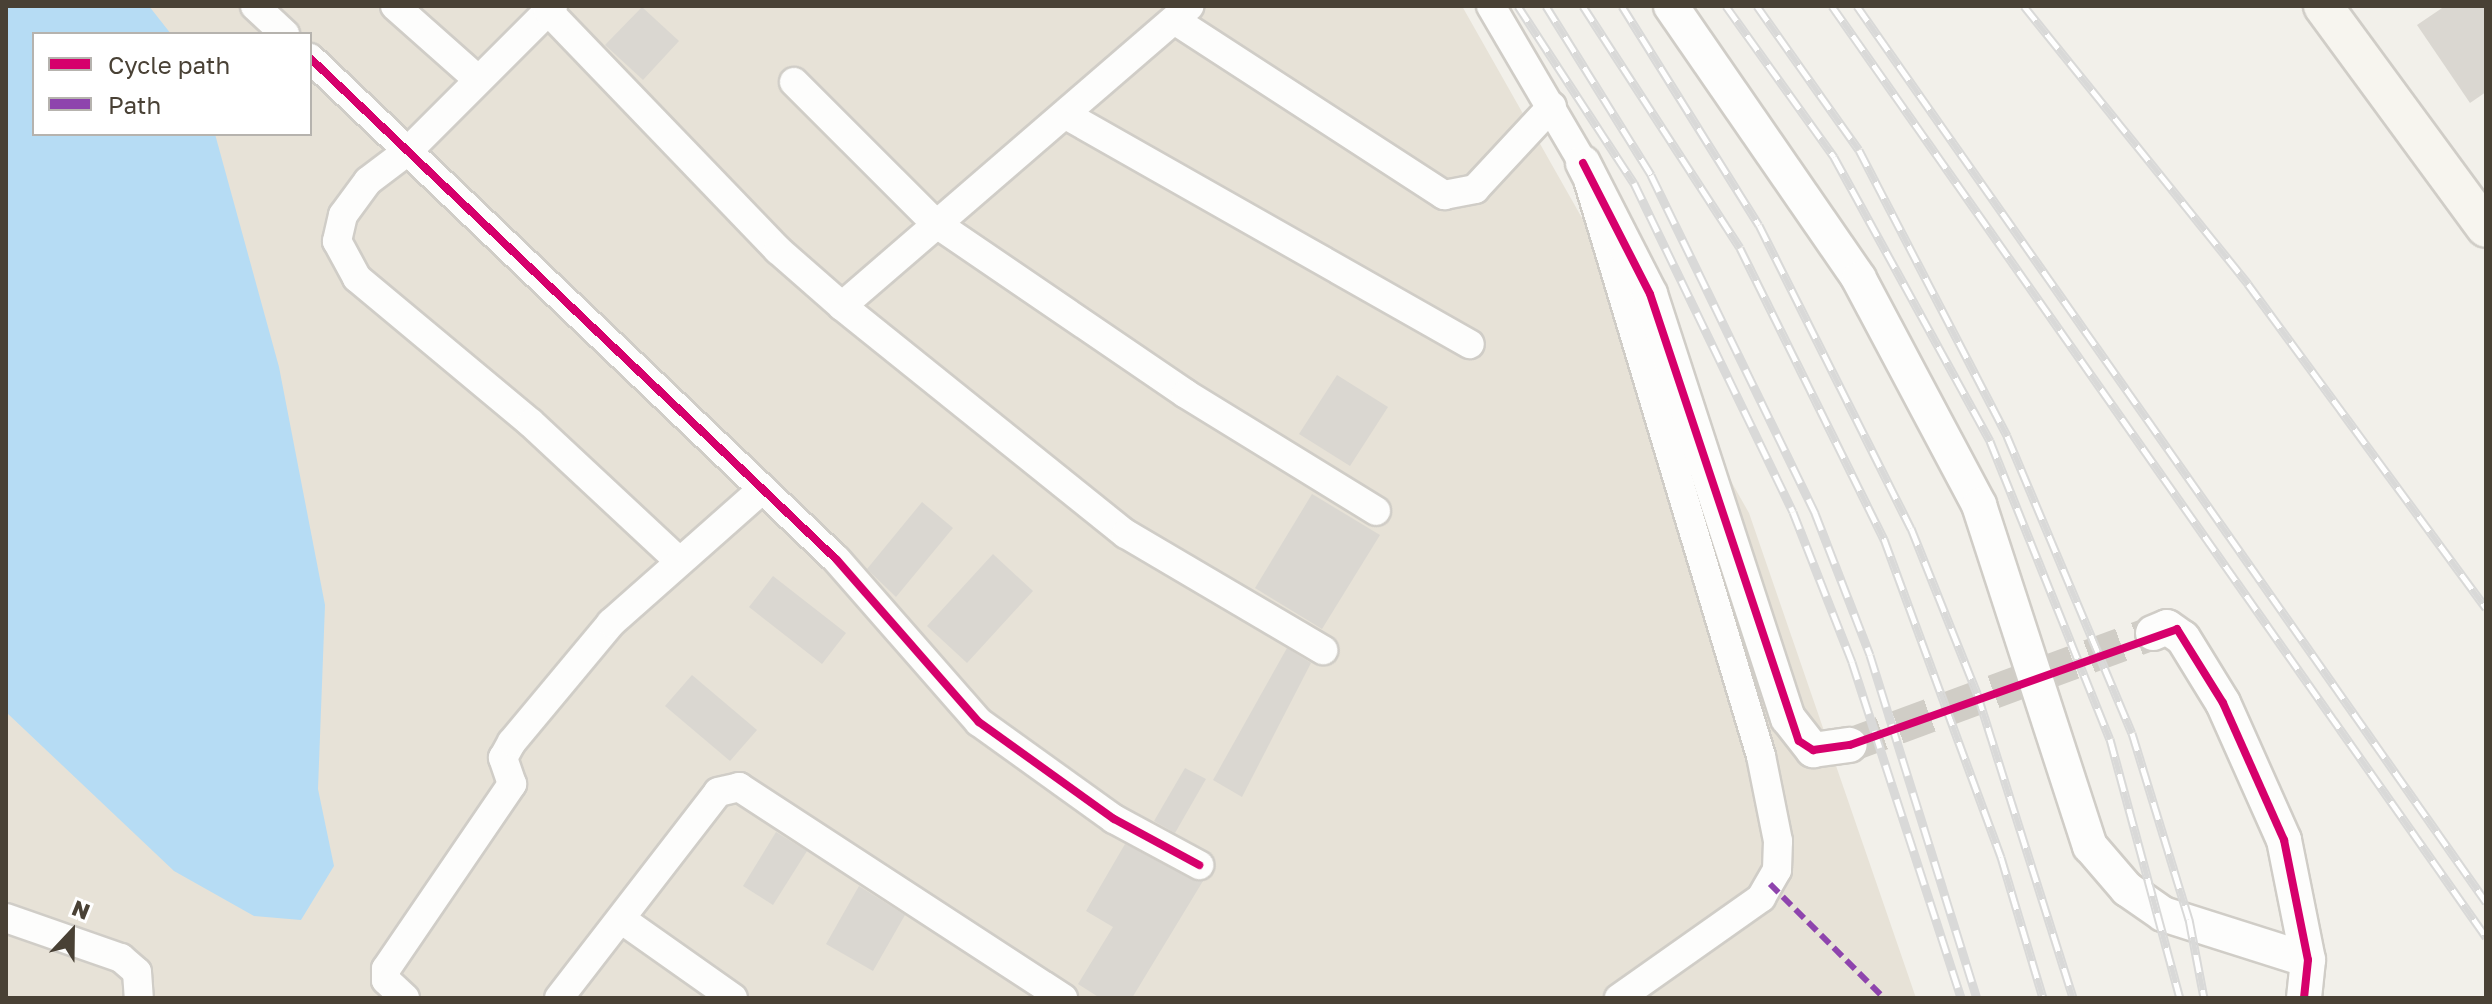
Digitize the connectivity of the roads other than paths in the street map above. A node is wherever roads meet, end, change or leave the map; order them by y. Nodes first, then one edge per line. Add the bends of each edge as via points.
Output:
1 (255, 6) edge
2 (395, 6) edge
3 (1491, 6) edge
4 (1671, 6) edge
5 (2323, 6) edge
6 (551, 8) edge
7 (1183, 13) edge
8 (283, 32) edge
9 (312, 60) edge
10 (475, 77) junction
11 (794, 82) dead end
12 (1552, 106) junction
13 (1068, 116) junction
14 (409, 150) junction
15 (1583, 163) junction
16 (934, 222) junction
17 (2486, 228) edge
18 (842, 306) junction
19 (1470, 344) dead end
20 (759, 492) junction
21 (1376, 511) dead end
22 (678, 560) junction
23 (2153, 633) tunnel mouth
24 (1323, 650) dead end
25 (1850, 745) tunnel mouth
26 (1199, 865) dead end
27 (6, 918) edge
28 (621, 919) junction
29 (2308, 960) junction
30 (139, 998) edge
31 (405, 998) edge
32 (559, 998) edge
33 (733, 998) edge
34 (1063, 998) edge
35 (1619, 998) edge
36 (2304, 998) edge

1 - 8 street
2 - 10 street
3 - 12 street
4 - 29 street via 1859,279 1979,505 2090,846 2163,914
5 - 17 main road
6 - 10 street
6 - 18 street
7 - 12 street via 1444,195 1475,189
7 - 13 street
9 - 14 street
10 - 14 street
11 - 16 street
12 - 15 street
13 - 16 street
13 - 19 street
14 - 20 street
14 - 22 street via 350,201 337,241 344,261
15 - 25 street via 1650,294 1788,718 1813,750
15 - 35 street via 1761,756 1778,841 1777,870 1761,898
16 - 18 street
16 - 21 street via 1186,394
18 - 24 street via 1126,534
20 - 22 street
20 - 26 street via 889,613 979,722 1101,811
22 - 31 street via 611,623 504,754 512,784 386,969 386,980
23 - 29 street via 2177,629 2223,703 2284,840
27 - 30 street via 121,958 137,972
28 - 32 street
28 - 33 street
28 - 34 street via 718,792 739,787
29 - 36 street

